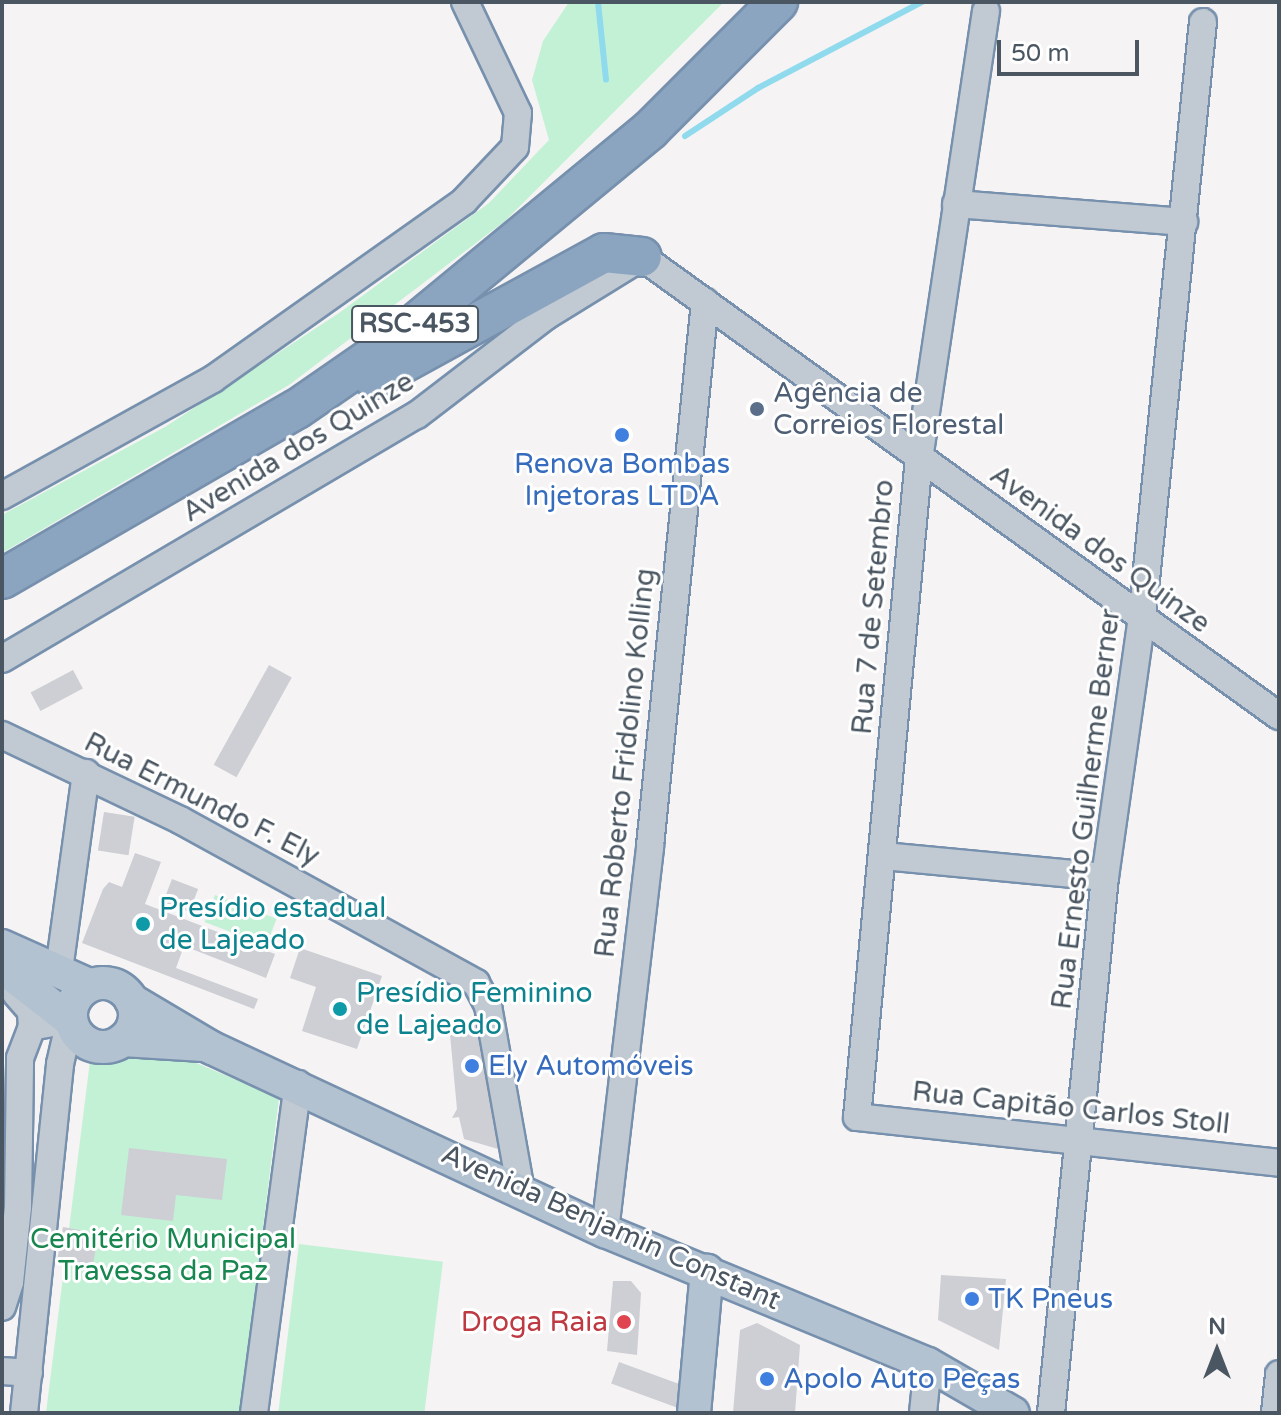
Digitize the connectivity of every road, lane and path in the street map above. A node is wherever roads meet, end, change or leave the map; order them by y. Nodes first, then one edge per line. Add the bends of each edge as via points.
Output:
1 (465, 2) edge
2 (778, 2) edge
3 (986, 11) dead end
4 (1203, 22) dead end
5 (956, 204) junction
6 (1184, 222) junction
7 (642, 257) junction
8 (705, 302) junction
9 (297, 409) junction
10 (919, 458) junction
11 (2, 496) edge
12 (2, 579) edge
13 (1142, 618) junction
14 (2, 659) edge
15 (1279, 716) edge
16 (2, 735) edge
17 (86, 773) junction
18 (883, 856) junction
19 (1105, 877) junction
20 (2, 946) edge
21 (59, 970) junction
22 (89, 985) junction
23 (19, 996) edge
24 (131, 1000) junction
25 (70, 1020) junction
26 (123, 1040) junction
27 (207, 1045) junction
28 (298, 1084) junction
29 (857, 1117) joint
30 (1080, 1143) junction
31 (1279, 1163) edge
32 (521, 1192) junction
33 (605, 1231) junction
34 (717, 1275) junction
35 (2, 1307) edge
36 (928, 1364) junction
37 (2, 1371) edge
38 (29, 1373) junction
39 (1279, 1374) edge
40 (24, 1413) edge
41 (254, 1413) edge
42 (694, 1413) edge
43 (715, 1413) edge
44 (923, 1413) edge
45 (1013, 1413) edge
46 (1051, 1413) edge
47 (1275, 1413) edge

1 - 11 street via 518,113 515,147 464,201 213,379
2 - 9 highway, RSC-453 via 650,130 509,251
3 - 5 street, Rua 7 de Setembro
4 - 6 street, Rua Ernesto Guilherme Berner
5 - 6 street
5 - 10 street, Rua 7 de Setembro
6 - 13 street, Rua Ernesto Guilherme Berner
7 - 8 street, Avenida dos Quinze
7 - 9 highway via 604,253 353,390
7 - 14 street, Avenida dos Quinze via 546,316 404,423
8 - 10 street, Avenida dos Quinze
8 - 33 street, Rua Roberto Fridolino Kolling
9 - 12 highway, RSC-453
10 - 13 street, Avenida dos Quinze
10 - 18 street, Rua 7 de Setembro
13 - 15 street, Avenida dos Quinze
13 - 19 street, Rua Ernesto Guilherme Berner
16 - 17 street, Rua Ermundo F. Ely
17 - 21 street
17 - 32 street, Rua Ermundo F. Ely via 476,983 488,1006
18 - 19 street
18 - 29 street, Rua 7 de Setembro
19 - 30 street, Rua Ernesto Guilherme Berner
20 - 21 main road
21 - 22 main road
22 - 24 main road via 113,984
22 - 25 main road via 76,996
23 - 25 main road
23 - 35 street via 18,1207 8,1297
24 - 26 main road via 135,1017
24 - 27 main road, Avenida Benjamin Constant
25 - 26 main road via 85,1043 111,1047
25 - 38 street via 60,1064
26 - 27 main road, Avenida Benjamin Constant
27 - 28 main road, Avenida Benjamin Constant
28 - 32 main road, Avenida Benjamin Constant
28 - 41 street
29 - 30 street, Rua Capitão Carlos Stoll
30 - 31 street, Rua Capitão Carlos Stoll
30 - 46 street, Rua Ernesto Guilherme Berner
32 - 33 main road, Avenida Benjamin Constant
33 - 34 main road, Avenida Benjamin Constant
34 - 36 main road, Avenida Benjamin Constant
34 - 42 main road
34 - 43 main road
36 - 44 street
36 - 45 main road, Avenida Benjamin Constant
37 - 38 street
38 - 40 street
39 - 47 street

